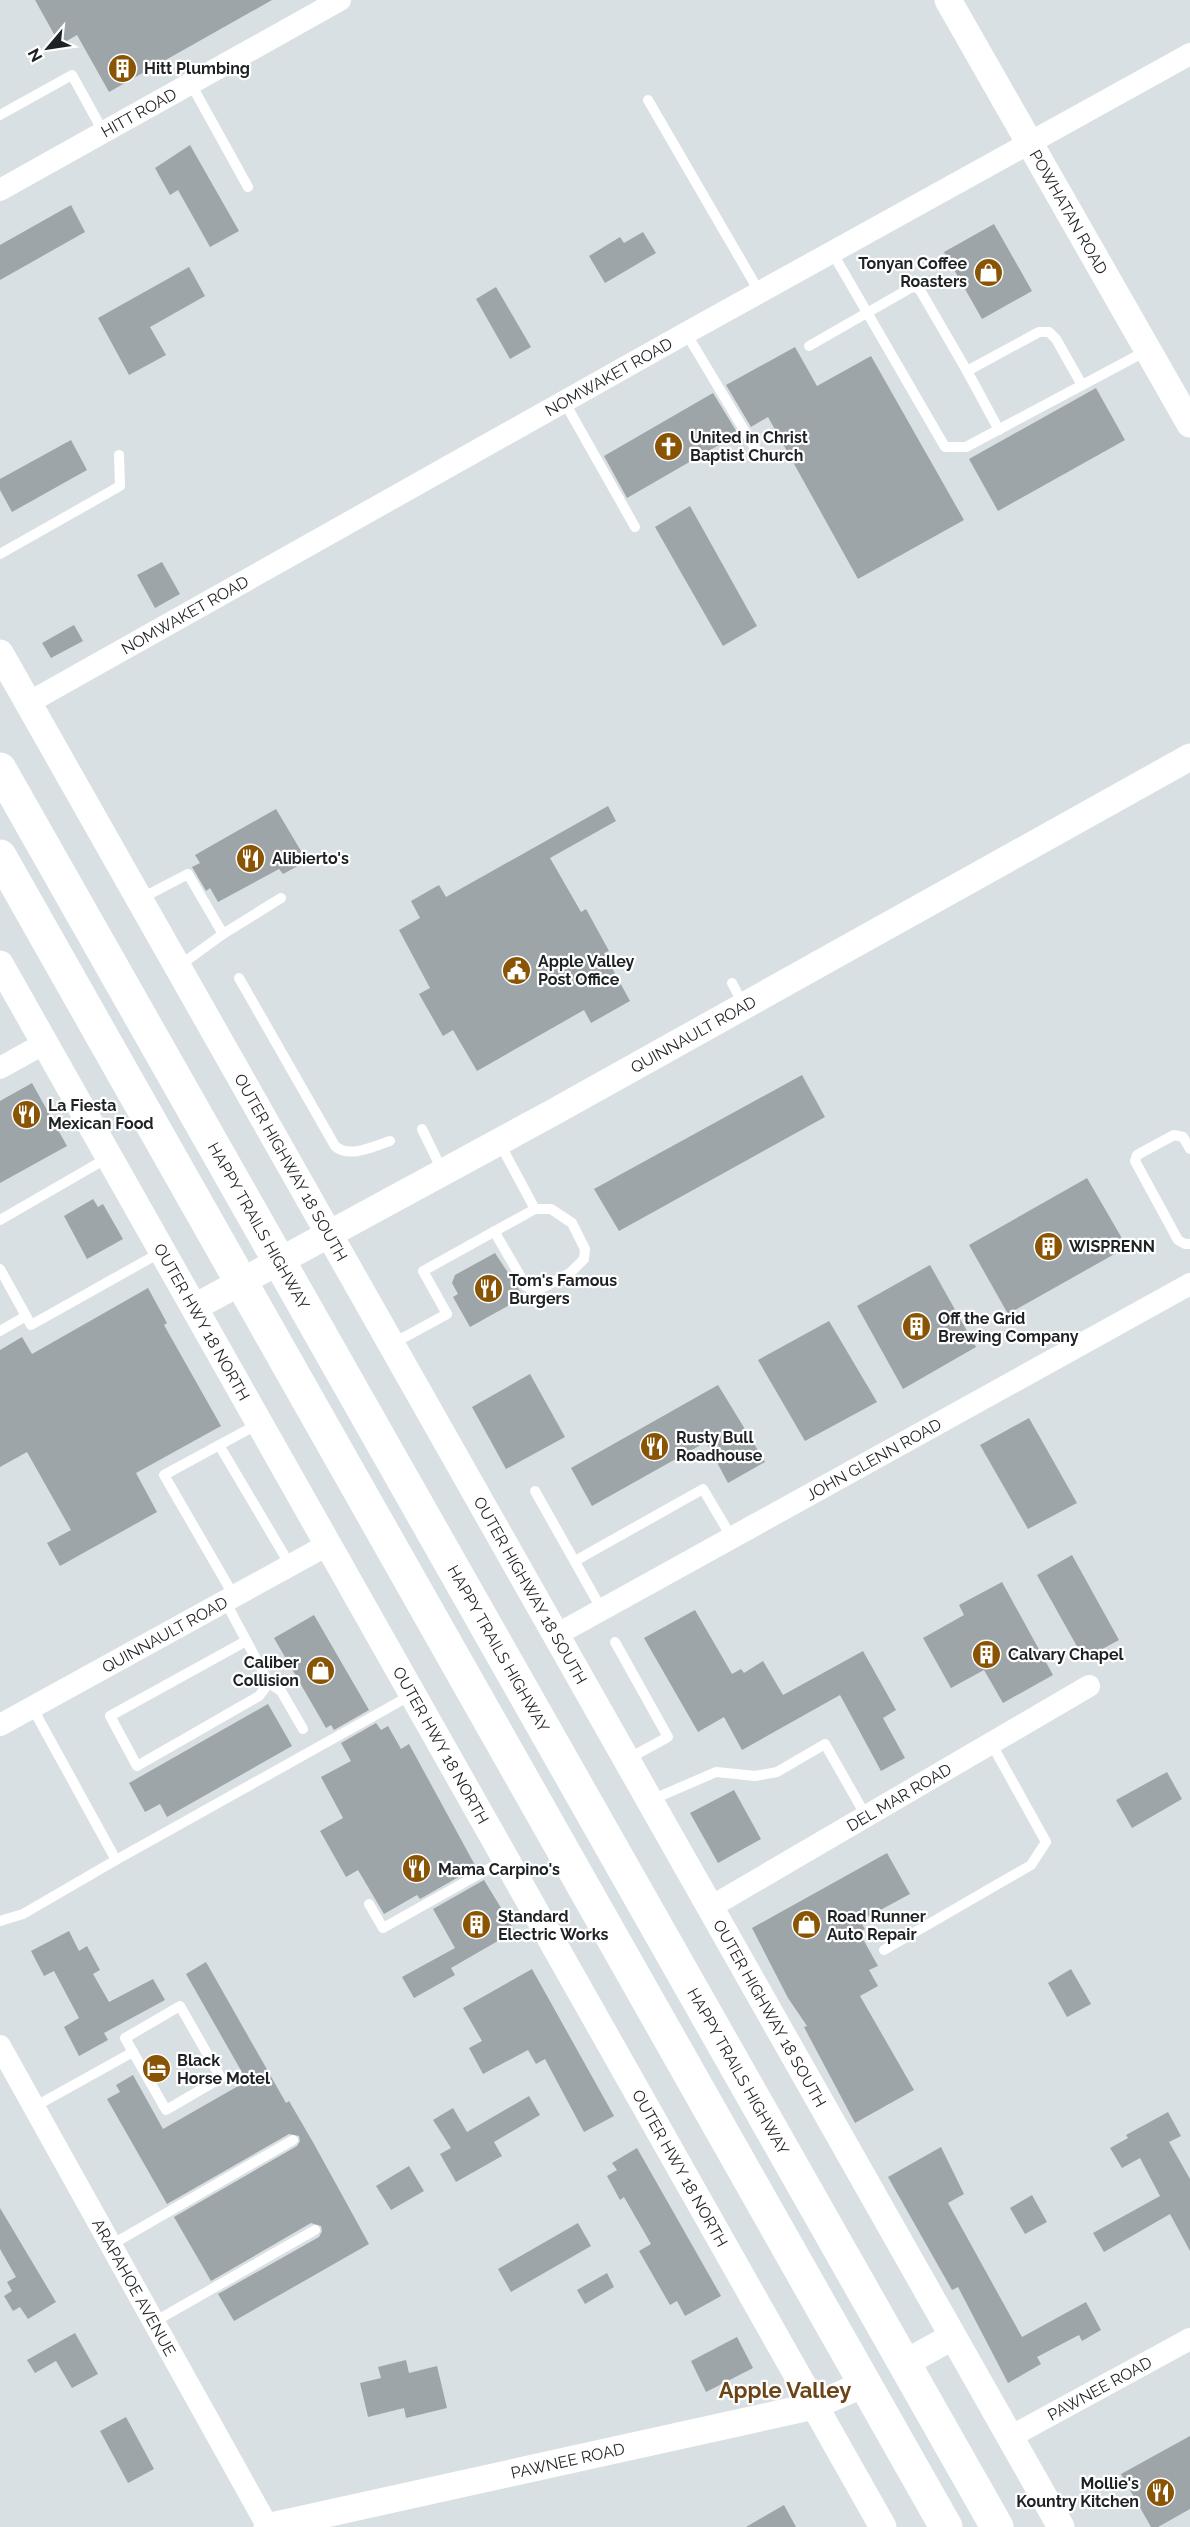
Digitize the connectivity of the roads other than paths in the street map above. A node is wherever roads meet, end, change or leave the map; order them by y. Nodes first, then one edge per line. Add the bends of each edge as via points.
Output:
1 (340, 0) edge
2 (948, 0) edge
3 (1190, 54) edge
4 (191, 84) junction
5 (648, 100) dead end
6 (0, 116) edge
7 (104, 133) junction
8 (1030, 144) junction
9 (248, 187) dead end
10 (1, 188) edge
11 (832, 252) junction
12 (760, 293) junction
13 (867, 312) junction
14 (686, 333) junction
15 (809, 346) dead end
16 (1148, 350) junction
17 (967, 371) junction
18 (1082, 385) junction
19 (565, 403) junction
20 (1190, 424) edge
21 (999, 430) junction
22 (119, 455) dead end
23 (759, 455) dead end
24 (635, 527) dead end
25 (2, 548) edge
26 (0, 653) edge
27 (28, 703) junction
28 (1190, 757) edge
29 (0, 769) edge
30 (0, 856) edge
31 (281, 898) dead end
32 (140, 899) junction
33 (223, 934) junction
34 (0, 964) edge
35 (178, 967) junction
36 (239, 978) dead end
37 (732, 982) dead end
38 (745, 1006) junction
39 (45, 1043) junction
40 (0, 1068) edge
41 (422, 1129) dead end
42 (390, 1141) dead end
43 (498, 1142) junction
44 (1190, 1149) edge
45 (110, 1156) junction
46 (443, 1173) junction
47 (535, 1209) junction
48 (0, 1220) edge
49 (494, 1231) junction
50 (330, 1235) junction
51 (1190, 1244) edge
52 (163, 1251) junction
53 (280, 1263) junction
54 (1, 1272) edge
55 (243, 1282) junction
56 (1190, 1284) edge
57 (195, 1307) junction
58 (26, 1316) junction
59 (0, 1330) edge
60 (392, 1344) junction
61 (261, 1422) junction
62 (219, 1445) junction
63 (536, 1491) dead end
64 (732, 1538) junction
65 (329, 1544) junction
66 (575, 1561) junction
67 (290, 1565) junction
68 (229, 1598) junction
69 (602, 1610) junction
70 (556, 1635) junction
71 (246, 1641) junction
72 (615, 1642) dead end
73 (269, 1683) junction
74 (1089, 1686) dead end
75 (413, 1694) junction
76 (32, 1707) junction
77 (0, 1725) edge
78 (303, 1729) dead end
79 (991, 1743) junction
80 (626, 1760) junction
81 (649, 1801) junction
82 (866, 1816) junction
83 (507, 1859) junction
84 (116, 1860) junction
85 (369, 1904) dead end
86 (709, 1908) junction
87 (0, 1921) edge
88 (884, 1950) dead end
89 (0, 2046) edge
90 (133, 2052) junction
91 (34, 2107) junction
92 (293, 2140) dead end
93 (748, 2174) junction
94 (315, 2230) dead end
95 (111, 2245) junction
96 (154, 2322) junction
97 (952, 2337) junction
98 (1190, 2339) edge
99 (905, 2363) junction
100 (864, 2384) junction
101 (814, 2406) junction
102 (1010, 2437) junction
103 (267, 2527) edge
104 (884, 2527) edge
105 (946, 2527) edge
106 (977, 2527) edge
107 (997, 2527) edge
108 (1061, 2527) edge

1 - 4 street, HITT ROAD
2 - 8 street, POWHATAN ROAD
3 - 8 street, NOMWAKET ROAD
4 - 7 street, HITT ROAD
4 - 9 lane
5 - 12 lane
6 - 7 lane via 72,75
7 - 10 street, HITT ROAD
8 - 11 street, NOMWAKET ROAD
8 - 16 street, POWHATAN ROAD
11 - 12 street, NOMWAKET ROAD
11 - 13 lane
12 - 14 street, NOMWAKET ROAD
13 - 15 lane
13 - 17 lane via 910,287 918,288
13 - 21 lane via 945,447 966,447
14 - 19 street, NOMWAKET ROAD
14 - 23 lane
16 - 18 lane
16 - 20 street, POWHATAN ROAD
17 - 18 lane via 1044,332 1056,339
17 - 21 lane
18 - 21 lane
19 - 24 lane
19 - 27 street, NOMWAKET ROAD
22 - 25 lane via 120,486
26 - 27 street, OUTER HIGHWAY 18 SOUTH
27 - 32 street, OUTER HIGHWAY 18 SOUTH
28 - 38 street, QUINNAULT ROAD
29 - 53 main road, HAPPY TRAILS HIGHWAY
30 - 55 main road
31 - 33 lane
32 - 33 lane via 188,874
32 - 35 street, OUTER HIGHWAY 18 SOUTH
33 - 35 lane
34 - 39 street, OUTER HWY 18 NORTH
35 - 50 street, OUTER HIGHWAY 18 SOUTH
36 - 42 lane via 335,1146 350,1152
37 - 38 lane
38 - 43 street, QUINNAULT ROAD
39 - 40 street
39 - 45 street, OUTER HWY 18 NORTH
41 - 46 lane
43 - 46 street, QUINNAULT ROAD
43 - 47 lane
44 - 51 lane via 1183,1137 1174,1135 1137,1155 1135,1161 1178,1240
45 - 48 lane
45 - 52 street, OUTER HWY 18 NORTH
46 - 50 street, QUINNAULT ROAD
47 - 49 lane
47 - 49 lane via 560,1213 582,1240 584,1259 570,1273 532,1290
49 - 60 lane via 423,1271 447,1314
50 - 53 street, QUINNAULT ROAD
50 - 60 street, OUTER HIGHWAY 18 SOUTH
52 - 57 street, OUTER HWY 18 NORTH
52 - 58 lane via 31,1325
53 - 55 street, QUINNAULT ROAD
53 - 99 main road, HAPPY TRAILS HIGHWAY
54 - 58 lane
55 - 57 street, QUINNAULT ROAD
55 - 93 main road
56 - 64 street, JOHN GLENN ROAD
57 - 61 street, OUTER HWY 18 NORTH
58 - 59 lane
60 - 70 street, OUTER HIGHWAY 18 SOUTH
61 - 62 lane
61 - 65 street, OUTER HWY 18 NORTH
62 - 67 lane
62 - 68 lane via 164,1475
63 - 66 lane
64 - 66 lane via 703,1489
64 - 69 street, JOHN GLENN ROAD
65 - 67 street, QUINNAULT ROAD
65 - 75 street, OUTER HWY 18 NORTH
66 - 69 lane
67 - 68 street, QUINNAULT ROAD
68 - 71 lane
68 - 76 street, QUINNAULT ROAD
69 - 70 street, JOHN GLENN ROAD
70 - 80 street, OUTER HIGHWAY 18 SOUTH
71 - 73 lane
71 - 73 lane via 110,1716 137,1766 260,1696
72 - 80 lane via 668,1737
73 - 78 lane via 281,1691
74 - 79 street, DEL MAR ROAD
75 - 83 street, OUTER HWY 18 NORTH
75 - 84 lane
76 - 77 street, QUINNAULT ROAD
76 - 84 lane
79 - 82 street, DEL MAR ROAD
79 - 88 lane via 1046,1842 1031,1865
80 - 81 street, OUTER HIGHWAY 18 SOUTH
81 - 82 lane via 716,1772 755,1776 777,1772 825,1744
81 - 86 street, OUTER HIGHWAY 18 SOUTH
82 - 86 street, DEL MAR ROAD
83 - 85 lane via 383,1928
83 - 101 street, OUTER HWY 18 NORTH
84 - 87 lane via 23,1914
86 - 97 street, OUTER HIGHWAY 18 SOUTH
89 - 91 street, ARAPAHOE AVENUE
90 - 90 lane via 125,2037 180,2006 221,2078 166,2110
90 - 91 lane
91 - 95 street, ARAPAHOE AVENUE
92 - 95 lane
93 - 99 main road via 778,2195 871,2355 888,2363
93 - 100 main road
94 - 96 lane
95 - 96 street, ARAPAHOE AVENUE
96 - 103 street, ARAPAHOE AVENUE
97 - 99 street
97 - 102 street, OUTER HIGHWAY 18 SOUTH
98 - 102 street, PAWNEE ROAD
99 - 107 main road, HAPPY TRAILS HIGHWAY
100 - 101 street, PAWNEE ROAD
100 - 105 main road
100 - 106 main road via 900,2394
101 - 103 street, PAWNEE ROAD
101 - 104 street, OUTER HWY 18 NORTH
102 - 108 street, OUTER HIGHWAY 18 SOUTH

